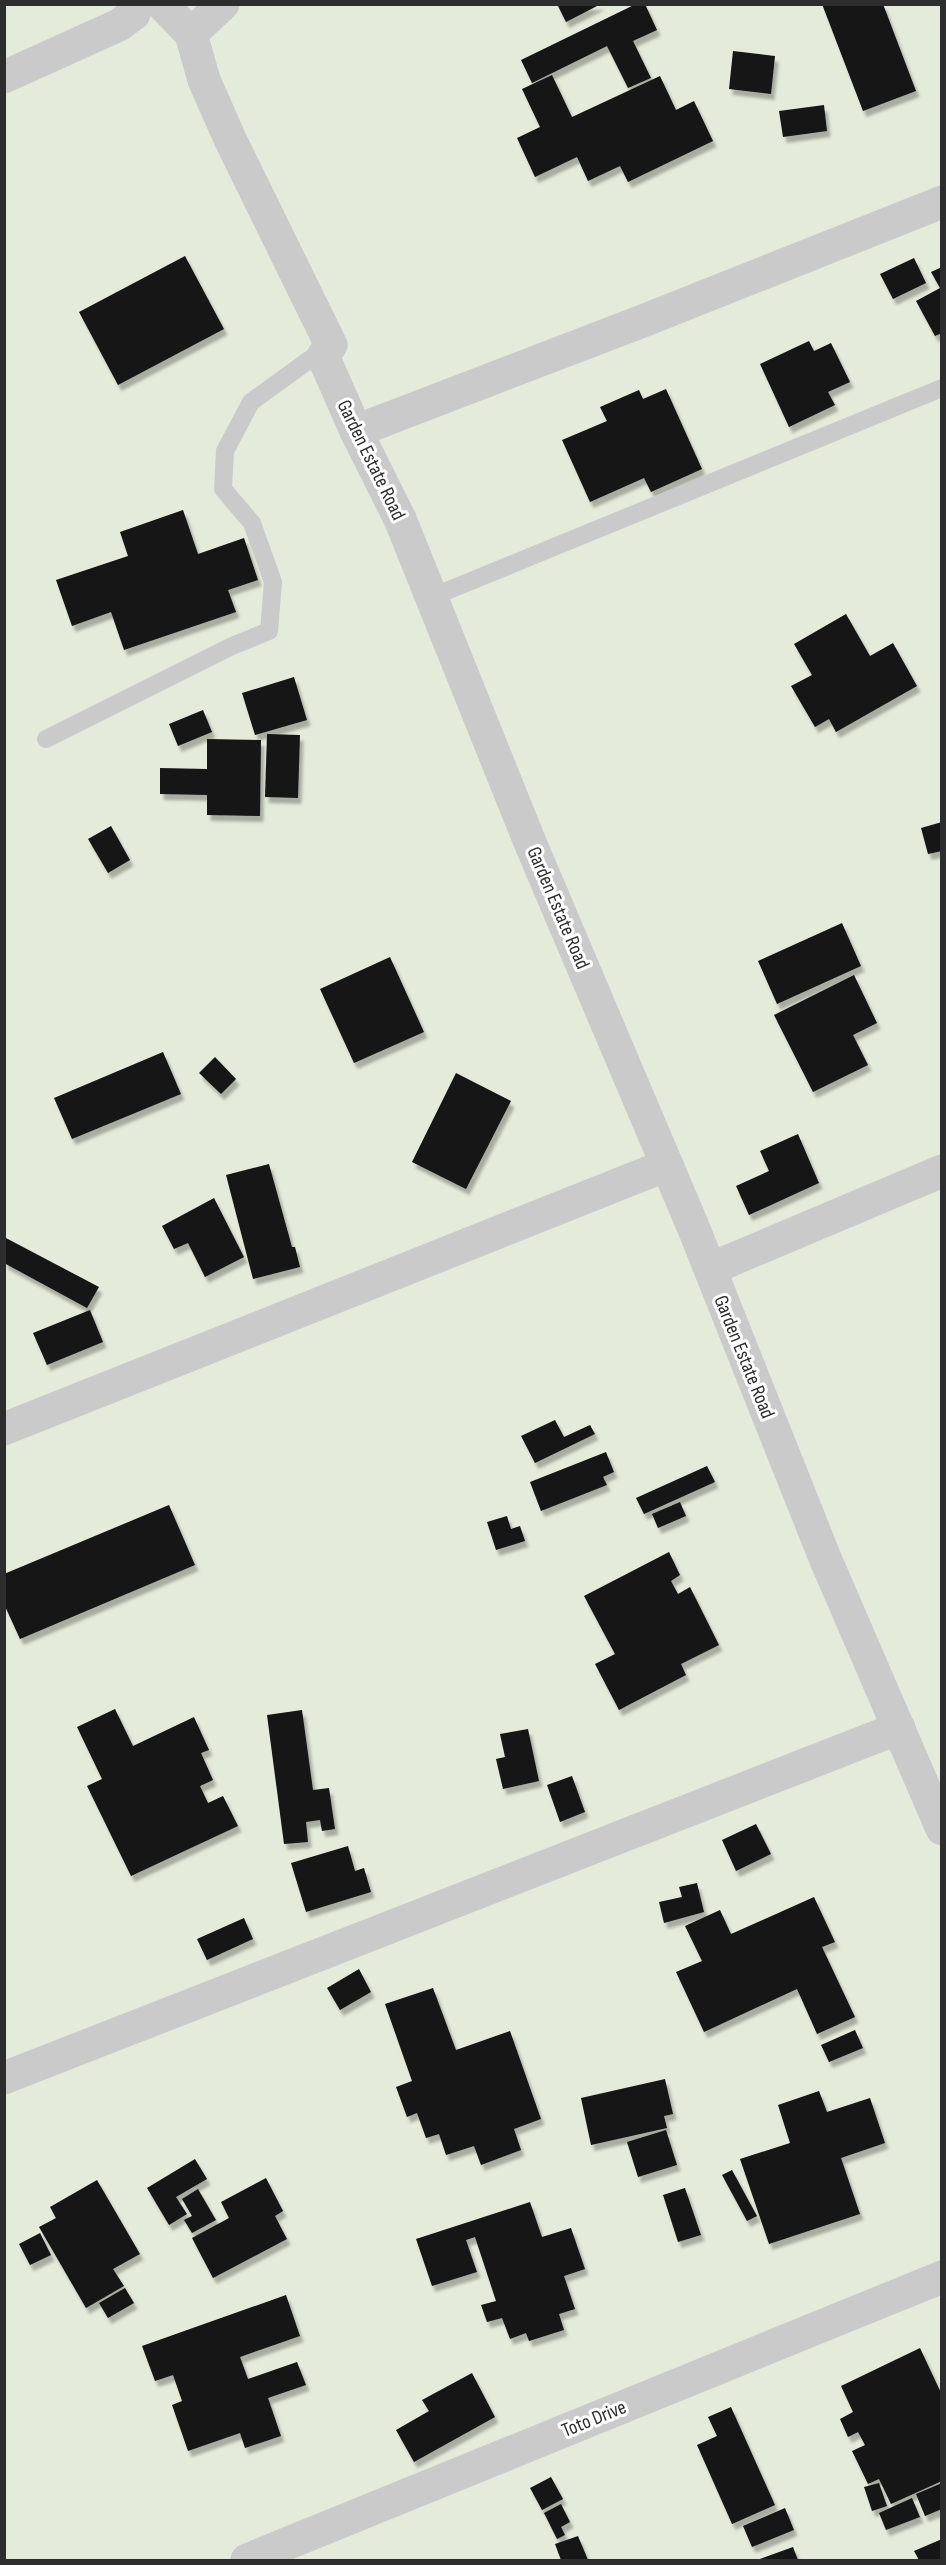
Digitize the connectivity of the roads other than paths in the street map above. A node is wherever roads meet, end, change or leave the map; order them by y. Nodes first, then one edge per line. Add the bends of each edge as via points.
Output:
1 (136, 4) edge
2 (162, 4) edge
3 (223, 4) edge
4 (191, 34) junction
5 (4, 77) edge
6 (942, 202) edge
7 (331, 345) junction
8 (942, 388) edge
9 (356, 431) junction
10 (432, 597) junction
11 (46, 739) dead end
12 (667, 1165) junction
13 (942, 1171) edge
14 (710, 1269) junction
15 (4, 1429) edge
16 (898, 1728) junction
17 (942, 1829) edge
18 (4, 2078) edge
19 (942, 2277) edge
20 (247, 2560) edge

1 - 5 street via 134,14 119,25
2 - 4 street, Garden Estate Road
3 - 4 street
4 - 7 street, Garden Estate Road via 204,80 230,139
6 - 9 street
7 - 9 street, Garden Estate Road via 323,356
7 - 11 lane via 251,402 225,451 222,489 252,523 273,582 269,631
8 - 10 lane
9 - 10 street, Garden Estate Road via 400,519
10 - 12 street, Garden Estate Road via 529,840
12 - 14 street, Garden Estate Road
12 - 15 street
13 - 14 street
14 - 16 street, Garden Estate Road via 825,1558
16 - 17 street, Garden Estate Road
16 - 18 street
19 - 20 street, Toto Drive

